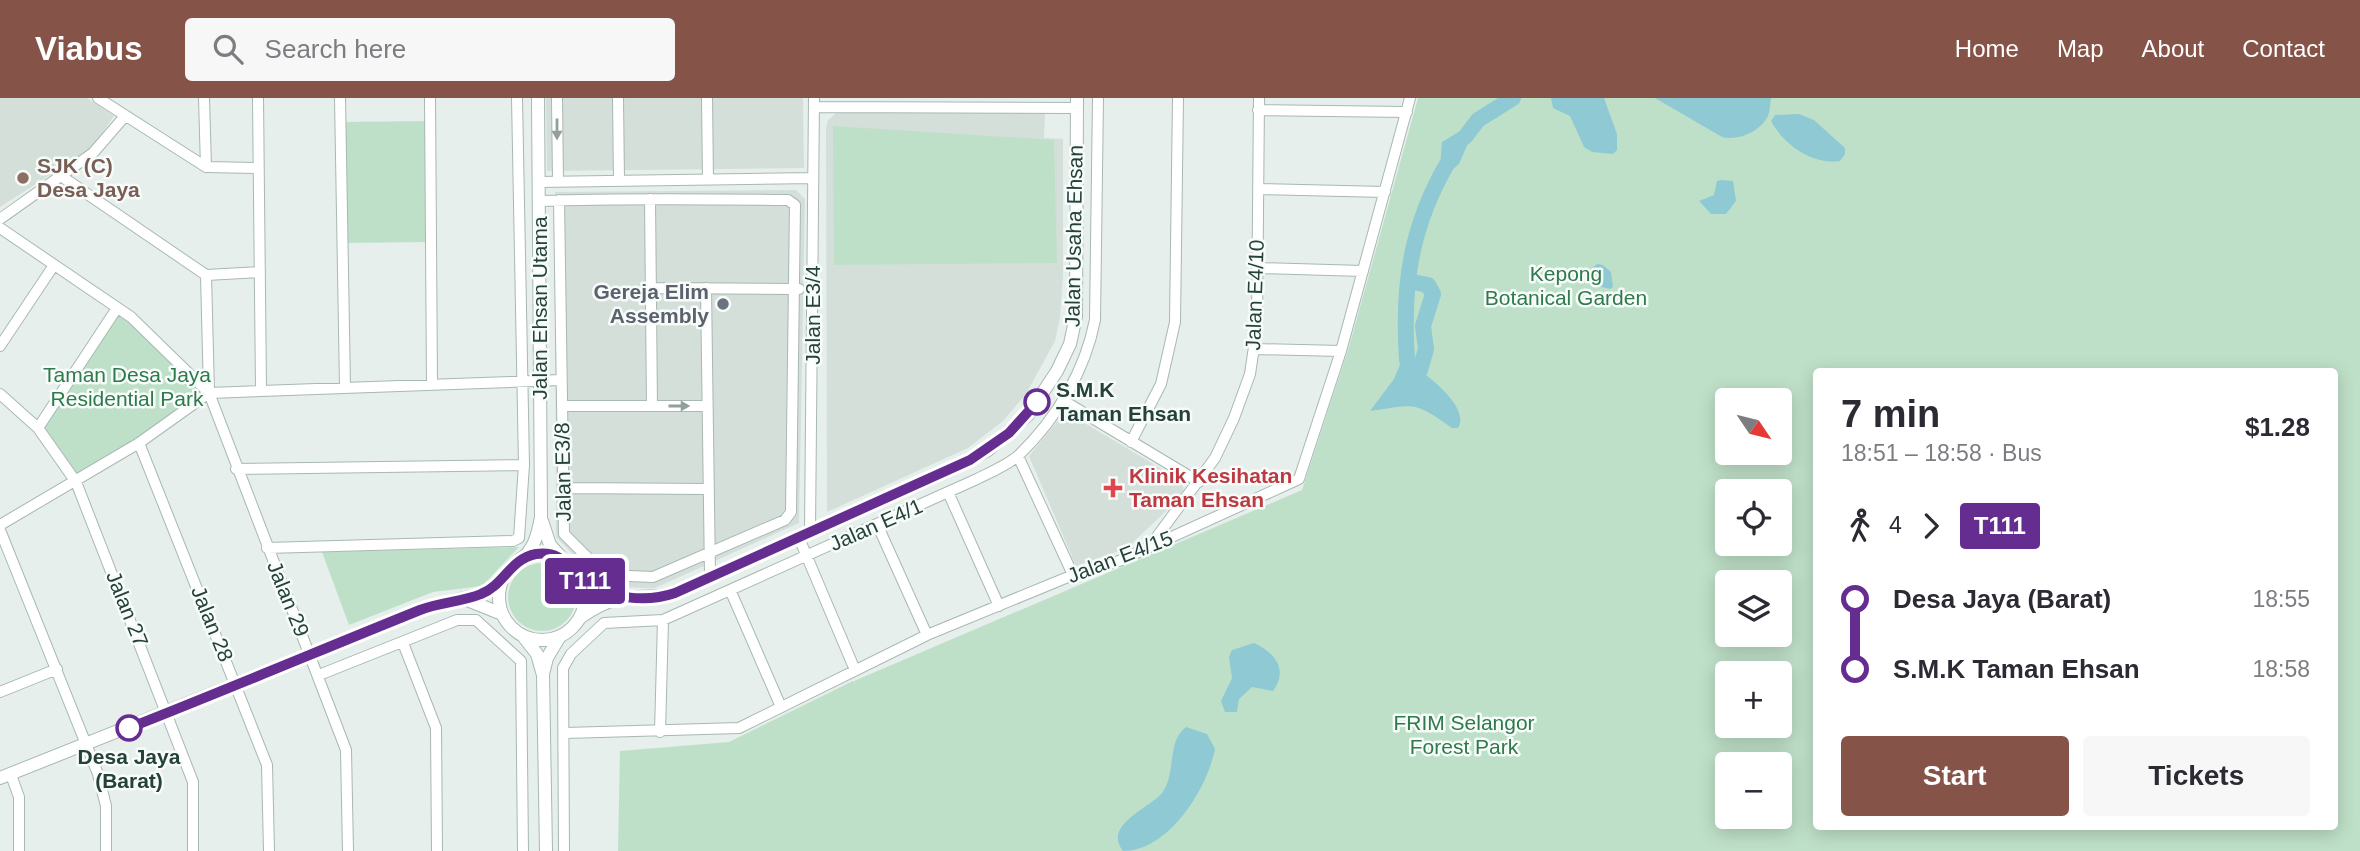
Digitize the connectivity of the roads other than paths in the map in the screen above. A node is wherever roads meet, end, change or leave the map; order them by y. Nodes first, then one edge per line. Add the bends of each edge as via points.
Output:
1 (97, 98) edge
2 (204, 98) edge
3 (258, 98) edge
4 (340, 98) edge
5 (430, 98) edge
6 (517, 98) edge
7 (538, 98) edge
8 (557, 98) edge
9 (618, 98) edge
10 (707, 98) edge
11 (1098, 98) edge
12 (1178, 98) edge
13 (1410, 98) edge
14 (814, 103) edge
15 (897, 103) edge
16 (977, 103) edge
17 (1056, 103) edge
18 (1077, 103) edge
19 (1259, 104) edge
20 (1407, 112) junction
21 (125, 116) junction
22 (206, 167) junction
23 (258, 168) junction
24 (61, 176) junction
25 (813, 178) junction
26 (708, 180) junction
27 (619, 181) junction
28 (539, 182) junction
29 (558, 182) junction
30 (1258, 189) junction
31 (1385, 192) junction
32 (650, 199) junction
33 (539, 201) junction
34 (559, 201) junction
35 (0, 219) edge
36 (0, 228) edge
37 (54, 265) junction
38 (1257, 268) junction
39 (1363, 271) junction
40 (260, 272) junction
41 (206, 275) junction
42 (651, 288) junction
43 (706, 288) junction
44 (794, 289) junction
45 (812, 289) junction
46 (117, 308) junction
47 (1076, 316) junction
48 (1096, 320) junction
49 (0, 346) edge
50 (1255, 349) junction
51 (1341, 351) junction
52 (561, 380) junction
53 (540, 381) junction
54 (522, 382) junction
55 (432, 385) junction
56 (345, 387) junction
57 (261, 390) junction
58 (209, 393) junction
59 (0, 394) edge
60 (1064, 401) junction
61 (562, 406) junction
62 (652, 406) junction
63 (708, 406) junction
64 (38, 428) junction
65 (1131, 442) junction
66 (139, 443) junction
67 (1018, 456) junction
68 (524, 465) junction
69 (236, 469) junction
70 (76, 482) junction
71 (1199, 482) junction
72 (563, 488) junction
73 (709, 489) junction
74 (948, 492) junction
75 (541, 517) junction
76 (877, 524) junction
77 (0, 528) edge
78 (804, 535) junction
79 (1149, 547) junction
80 (267, 548) junction
81 (709, 554) junction
82 (804, 557) junction
83 (562, 558) junction
84 (519, 560) junction
85 (1073, 575) junction
86 (710, 576) junction
87 (503, 578) junction
88 (581, 578) junction
89 (731, 592) junction
90 (623, 598) junction
91 (463, 600) junction
92 (999, 606) junction
93 (502, 614) junction
94 (581, 617) junction
95 (663, 620) junction
96 (522, 635) junction
97 (928, 635) junction
98 (559, 638) junction
99 (403, 643) junction
100 (311, 655) junction
101 (57, 668) junction
102 (855, 670) junction
103 (319, 675) junction
104 (543, 675) junction
105 (237, 685) junction
106 (0, 692) edge
107 (781, 707) junction
108 (168, 713) junction
109 (660, 732) junction
110 (565, 733) junction
111 (86, 746) junction
112 (5, 776) edge
113 (546, 847) edge
114 (564, 847) edge
115 (19, 851) edge
116 (106, 851) edge
117 (193, 851) edge
118 (269, 851) edge
119 (348, 851) edge
120 (437, 851) edge
121 (523, 851) edge

1 - 21 street
2 - 22 street
3 - 23 street
4 - 56 street
5 - 55 street
6 - 54 street
7 - 28 street, Jalan Ehsan Utama
8 -> 29 street
9 - 27 street
10 - 26 street
11 - 48 street, Jalan E4/1
12 - 65 street via 1175,323 1161,384
13 - 20 street, Jalan E4/15
14 - 15 street
14 - 25 street, Jalan E3/4
15 - 16 street
16 - 17 street
17 - 18 street
18 - 47 street, Jalan Usaha Ehsan
19 - 20 street
19 - 30 street, Jalan E4/10
20 - 31 street, Jalan E4/15
21 - 22 street
21 - 24 street via 103,145
22 - 23 street
23 - 40 street
24 - 35 street
24 - 41 street
25 - 26 street
25 - 45 street, Jalan E3/4
26 - 27 street
27 - 29 street
28 - 29 street
28 - 33 street, Jalan Ehsan Utama
30 - 31 street
30 - 38 street, Jalan E4/10
31 - 39 street, Jalan E4/15
32 - 34 street
32 - 42 street
32 - 44 street via 788,200 795,205
33 - 34 street
33 - 53 street, Jalan Ehsan Utama
34 - 52 street, Jalan E3/8
36 - 37 street
37 - 46 street
37 - 49 street
38 - 39 street
38 - 50 street, Jalan E4/10
39 - 51 street, Jalan E4/15
40 - 41 street
40 - 57 street
41 - 58 street
42 - 43 street
42 - 62 street
43 - 44 street
43 - 63 street
44 - 45 street
44 - 81 street, Jalan E3/8 via 791,512 785,520
45 - 78 street, Jalan E3/4
46 - 58 street via 144,328
46 - 64 street
47 - 48 street
47 - 78 street, Jalan Usaha Ehsan via 1070,344 1044,392 1018,425 988,450
48 - 60 street, Jalan E4/1
50 - 51 street
50 - 71 street, Jalan E4/10 via 1234,418
51 - 79 street, Jalan E4/15 via 1299,480
52 - 53 street
52 - 61 street, Jalan E3/8
53 - 54 street
53 - 75 street, Jalan Ehsan Utama
54 - 55 street
54 - 68 street
55 - 56 street
56 - 57 street
57 - 58 street
58 - 66 street
58 - 69 street, Jalan 29
59 - 64 street, Jalan 27
60 - 65 street
60 - 67 street, Jalan E4/1
61 - 62 street
61 - 72 street, Jalan E3/8
62 -> 63 street
63 - 73 street
64 - 70 street, Jalan 27
65 - 71 street
66 - 70 street
66 - 105 street, Jalan 28
67 - 74 street, Jalan E4/1
67 - 85 street
68 - 69 street
68 - 80 street via 519,538
69 - 80 street, Jalan 29
70 - 77 street
70 - 108 street, Jalan 27
71 - 79 street, Jalan E4/10
72 - 73 street
72 - 81 street, Jalan E3/8 via 564,534 605,575 653,577
73 - 81 street
74 - 76 street, Jalan E4/1
74 - 92 street
75 - 83 street, Jalan Ehsan Utama via 548,540
75 - 84 street, Jalan Ehsan Utama via 535,542
76 - 82 street, Jalan E4/1
76 - 97 street
77 - 101 street
78 - 82 street, Jalan E3/4
78 - 86 street, Jalan Usaha Ehsan
79 - 85 street, Jalan E4/15
80 - 100 street, Jalan 29
81 - 86 street
82 - 89 street, Jalan E4/1
82 - 102 street, Jalan E3/4
83 - 84 street via 540,553
83 - 88 street
84 - 87 street
85 - 92 street, Jalan E4/15
86 - 90 street, Jalan Usaha Ehsan via 666,596
87 - 91 street via 491,589
87 - 93 street
88 - 90 street, Jalan Usaha Ehsan
88 - 94 street via 585,601
89 - 95 street, Jalan E4/1
89 - 107 street
90 - 94 street, Jalan Usaha Ehsan
91 - 93 street
91 - 100 street via 429,607
92 - 97 street, Jalan E4/15
93 - 96 street
94 - 98 street
95 - 109 street
95 - 110 street, Jalan E4/1 via 604,623 571,654 563,668
96 - 98 street via 544,641
96 - 104 street via 537,654
97 - 102 street, Jalan E4/15
98 - 104 street
99 - 103 street
99 - 120 street via 436,728
99 - 121 street via 457,620 476,620 521,661
100 - 103 street, Jalan 29
100 - 105 street
101 - 106 street
101 - 111 street
102 - 107 street, Jalan E4/15
103 - 119 street, Jalan 29 via 345,750
104 - 113 street
105 - 108 street
105 - 118 street, Jalan 28 via 267,765
107 - 109 street, Jalan E4/15 via 731,730
108 - 111 street
108 - 117 street, Jalan 27 via 193,782
109 - 110 street, Jalan E4/15
110 - 114 street, Jalan E4/1
111 - 112 street
111 - 116 street via 104,797
112 - 115 street via 19,797
113 - 114 street

